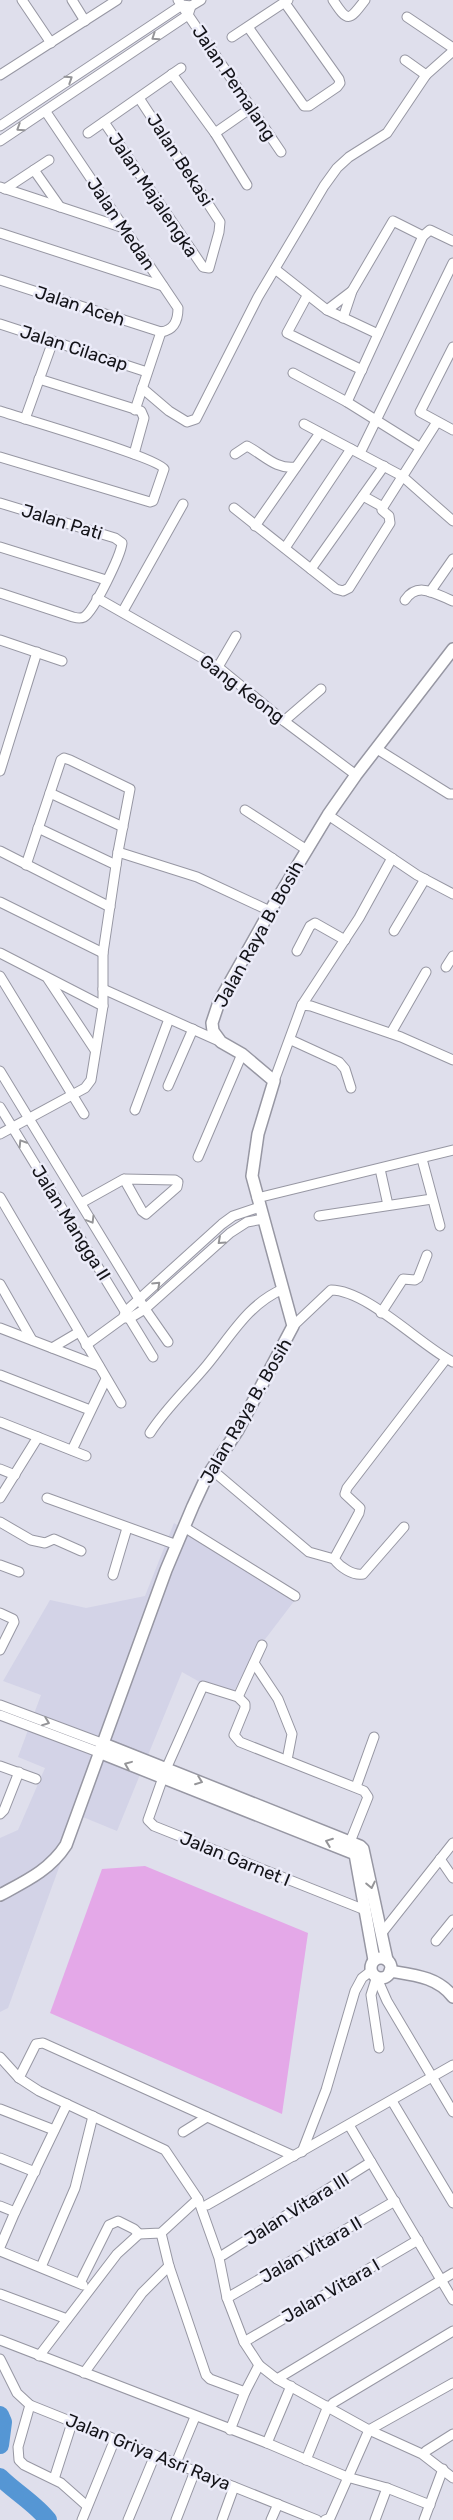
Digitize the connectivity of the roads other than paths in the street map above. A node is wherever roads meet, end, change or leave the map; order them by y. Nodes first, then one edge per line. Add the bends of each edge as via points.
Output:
1 (22, 0) edge
2 (72, 0) edge
3 (117, 0) edge
4 (201, 0) edge
5 (333, 0) edge
6 (365, 0) edge
7 (287, 1) edge
8 (185, 7) edge
9 (407, 17) dead end
10 (85, 20) junction
11 (248, 28) junction
12 (232, 37) dead end
13 (50, 43) junction
14 (453, 50) edge
15 (405, 60) dead end
16 (181, 68) dead end
17 (172, 74) junction
18 (0, 75) edge
19 (426, 75) junction
20 (139, 98) junction
21 (251, 108) junction
22 (46, 112) junction
23 (104, 122) junction
24 (0, 126) edge
25 (88, 133) dead end
26 (215, 133) junction
27 (0, 141) edge
28 (281, 152) dead end
29 (49, 160) dead end
30 (34, 170) junction
31 (247, 185) dead end
32 (2, 188) edge
33 (60, 207) junction
34 (124, 228) junction
35 (0, 233) edge
36 (423, 236) junction
37 (453, 241) edge
38 (453, 263) edge
39 (203, 268) joint
40 (275, 269) junction
41 (0, 280) edge
42 (163, 286) junction
43 (352, 291) junction
44 (308, 296) junction
45 (328, 310) junction
46 (343, 318) junction
47 (0, 324) edge
48 (161, 332) junction
49 (378, 334) junction
50 (53, 340) junction
51 (453, 347) edge
52 (362, 370) junction
53 (148, 372) junction
54 (293, 373) dead end
55 (39, 379) junction
56 (142, 388) junction
57 (347, 402) junction
58 (134, 410) junction
59 (0, 411) edge
60 (25, 419) junction
61 (376, 421) junction
62 (437, 422) junction
63 (304, 424) dead end
64 (453, 430) edge
65 (320, 433) junction
66 (419, 447) junction
67 (355, 451) junction
68 (134, 454) junction
69 (235, 454) dead end
70 (0, 457) edge
71 (384, 466) junction
72 (296, 467) junction
73 (402, 476) junction
74 (362, 496) junction
75 (0, 503) edge
76 (183, 504) dead end
77 (383, 507) junction
78 (234, 508) dead end
79 (453, 521) edge
80 (254, 526) junction
81 (0, 547) edge
82 (285, 548) junction
83 (453, 559) edge
84 (311, 569) junction
85 (106, 580) junction
86 (430, 592) junction
87 (0, 593) edge
88 (103, 600) junction
89 (405, 600) dead end
90 (453, 601) edge
91 (123, 611) junction
92 (236, 636) dead end
93 (0, 640) edge
94 (37, 652) junction
95 (451, 654) edge
96 (62, 661) dead end
97 (218, 667) junction
98 (322, 689) dead end
99 (284, 721) junction
100 (377, 749) junction
101 (0, 771) edge
102 (356, 775) junction
103 (50, 793) junction
104 (453, 794) edge
105 (245, 810) dead end
106 (328, 816) junction
107 (123, 827) junction
108 (38, 828) junction
109 (307, 850) junction
110 (0, 851) edge
111 (118, 852) junction
112 (392, 858) junction
113 (26, 865) junction
114 (116, 865) junction
115 (425, 879) junction
116 (453, 894) edge
117 (0, 902) edge
118 (110, 907) junction
119 (270, 911) junction
120 (394, 931) dead end
121 (345, 940) junction
122 (297, 950) dead end
123 (0, 952) edge
124 (103, 953) junction
125 (453, 956) edge
126 (446, 967) dead end
127 (426, 972) dead end
128 (0, 976) edge
129 (47, 977) junction
130 (103, 989) junction
131 (302, 1005) junction
132 (102, 1006) junction
133 (169, 1018) junction
134 (193, 1030) junction
135 (392, 1033) junction
136 (291, 1040) junction
137 (221, 1042) junction
138 (95, 1050) junction
139 (242, 1054) junction
140 (453, 1060) edge
141 (0, 1071) edge
142 (274, 1081) junction
143 (168, 1086) dead end
144 (352, 1088) dead end
145 (73, 1094) junction
146 (0, 1107) edge
147 (135, 1110) dead end
148 (84, 1114) dead end
149 (29, 1119) junction
150 (12, 1127) junction
151 (0, 1134) edge
152 (453, 1150) edge
153 (198, 1157) dead end
154 (422, 1159) junction
155 (380, 1169) junction
156 (124, 1179) junction
157 (0, 1197) edge
158 (432, 1198) junction
159 (81, 1203) junction
160 (258, 1203) junction
161 (388, 1205) junction
162 (319, 1216) dead end
163 (263, 1219) junction
164 (440, 1226) dead end
165 (428, 1255) dead end
166 (0, 1284) edge
167 (283, 1289) junction
168 (140, 1300) junction
169 (145, 1309) junction
170 (381, 1313) junction
171 (126, 1316) junction
172 (293, 1326) junction
173 (0, 1328) edge
174 (79, 1332) junction
175 (32, 1340) junction
176 (168, 1342) dead end
177 (86, 1345) junction
178 (52, 1348) junction
179 (153, 1357) dead end
180 (450, 1360) edge
181 (99, 1366) junction
182 (0, 1375) edge
183 (106, 1379) junction
184 (121, 1404) dead end
185 (90, 1410) junction
186 (0, 1422) edge
187 (150, 1433) dead end
188 (38, 1438) junction
189 (72, 1450) junction
190 (86, 1456) dead end
191 (212, 1468) junction
192 (0, 1469) edge
193 (15, 1475) junction
194 (0, 1498) edge
195 (47, 1498) dead end
196 (0, 1522) edge
197 (184, 1526) junction
198 (404, 1527) dead end
199 (127, 1528) junction
200 (177, 1545) junction
201 (81, 1551) dead end
202 (334, 1559) junction
203 (0, 1565) edge
204 (19, 1572) dead end
205 (113, 1575) dead end
206 (295, 1596) dead end
207 (0, 1613) edge
208 (262, 1644) dead end
209 (0, 1650) edge
210 (254, 1663) junction
211 (238, 1697) junction
212 (0, 1705) edge
213 (0, 1715) edge
214 (374, 1738) dead end
215 (103, 1749) junction
216 (287, 1760) junction
217 (0, 1766) edge
218 (20, 1772) junction
219 (164, 1774) junction
220 (36, 1779) dead end
221 (356, 1787) junction
222 (0, 1814) edge
223 (453, 1843) edge
224 (348, 1845) junction
225 (440, 1859) junction
226 (453, 1878) edge
227 (0, 1895) edge
228 (365, 1910) junction
229 (453, 1920) edge
230 (381, 1934) junction
231 (436, 1941) dead end
232 (374, 1960) junction
233 (389, 1965) junction
234 (374, 1975) junction
235 (453, 1987) edge
236 (453, 1997) edge
237 (379, 2048) dead end
238 (0, 2056) edge
239 (453, 2064) edge
240 (20, 2078) junction
241 (433, 2078) junction
242 (392, 2101) junction
243 (67, 2104) junction
244 (0, 2109) edge
245 (453, 2112) edge
246 (93, 2116) junction
247 (207, 2117) junction
248 (349, 2125) junction
249 (54, 2130) junction
250 (183, 2132) dead end
251 (298, 2154) junction
252 (0, 2158) edge
253 (371, 2162) junction
254 (35, 2172) junction
255 (198, 2200) junction
256 (395, 2201) junction
257 (453, 2203) edge
258 (0, 2206) edge
259 (208, 2206) dead end
260 (15, 2212) junction
261 (161, 2233) junction
262 (138, 2234) junction
263 (418, 2240) junction
264 (0, 2249) edge
265 (223, 2255) dead end
266 (169, 2266) junction
267 (41, 2267) junction
268 (453, 2273) edge
269 (441, 2280) junction
270 (80, 2283) junction
271 (89, 2289) junction
272 (0, 2294) edge
273 (227, 2298) junction
274 (453, 2300) edge
275 (67, 2320) junction
276 (453, 2332) edge
277 (0, 2340) edge
278 (244, 2342) junction
279 (39, 2356) junction
280 (0, 2359) edge
281 (259, 2365) junction
282 (84, 2373) junction
283 (277, 2379) junction
284 (453, 2383) edge
285 (291, 2386) junction
286 (245, 2392) junction
287 (30, 2405) junction
288 (331, 2405) junction
289 (195, 2417) junction
290 (72, 2422) junction
291 (371, 2429) junction
292 (230, 2430) junction
293 (453, 2434) edge
294 (114, 2439) junction
295 (267, 2443) junction
296 (426, 2451) dead end
297 (155, 2455) junction
298 (306, 2460) junction
299 (176, 2463) junction
300 (442, 2469) junction
301 (195, 2471) junction
302 (347, 2477) junction
303 (453, 2478) edge
304 (54, 2479) junction
305 (234, 2486) junction
306 (387, 2488) junction
307 (278, 2504) junction
308 (430, 2505) junction
309 (87, 2506) junction
310 (426, 2519) edge
311 (82, 2520) edge
312 (128, 2520) edge
313 (176, 2520) edge
314 (222, 2520) edge
315 (271, 2520) edge
316 (317, 2520) edge
317 (325, 2520) edge
318 (374, 2520) edge

1 - 13 street
2 - 10 street
3 - 10 street
4 - 8 street
5 - 6 street via 348,18
7 - 11 street
7 - 11 street via 340,83 309,106 304,106
8 - 21 street, Jalan Pemalang
8 -> 22 street
24 -> 8 street
9 - 14 street
10 - 13 street
11 - 12 street
13 - 18 street
14 - 19 street
15 - 19 street
16 - 17 street
17 - 20 street
17 - 26 street
19 - 40 street via 387,133 337,168
20 - 23 street
20 - 39 street, Jalan Bekasi via 220,222 210,266
21 - 26 street
21 - 28 street, Jalan Pemalang
22 -> 27 street
22 - 34 street, Jalan Medan
23 - 25 street
23 - 39 street, Jalan Majalengka
26 - 31 street
29 - 30 street
30 - 32 street
30 - 33 street
32 - 33 street
33 - 34 street
34 - 42 street, Jalan Medan
35 - 42 street
36 - 37 street via 430,230
36 - 43 street via 393,221
36 - 49 street
38 - 61 street
40 - 44 street
40 - 56 street via 249,313 196,420 187,422
41 - 48 street, Jalan Aceh
42 - 48 street, Jalan Medan via 179,312 170,330
43 - 45 street
43 - 46 street
44 - 45 street
44 - 52 street via 287,333
45 - 46 street
46 - 49 street
47 - 50 street, Jalan Cilacap
48 - 53 street
49 - 52 street
50 - 53 street, Jalan Cilacap
50 - 55 street
51 - 62 street via 420,412
52 - 57 street
53 - 56 street
54 - 57 street
55 - 58 street
55 - 60 street
56 - 58 street
57 - 61 street
58 - 68 street via 141,412 144,418
59 - 60 street
60 - 68 street
61 - 66 street
61 - 67 street
62 - 64 street
62 - 66 street
63 - 65 street
65 - 67 street
65 - 72 street
66 - 73 street
67 - 71 street
67 - 82 street
68 - 70 street via 159,463 164,469 153,501
69 - 72 street via 247,446 280,466
71 - 73 street
71 - 74 street
72 - 80 street
73 - 77 street
73 - 79 street
74 - 77 street
74 - 84 street
75 - 85 street, Jalan Pati via 122,543
76 - 91 street
77 - 84 street via 382,510 390,516 390,523 349,588 343,591 336,589
78 - 80 street
80 - 82 street
81 - 85 street
82 - 84 street
83 - 86 street
85 - 88 street
86 - 89 street via 416,589
86 - 90 street
87 - 88 street via 80,618
88 - 91 street, Gang Keong
91 - 97 street, Gang Keong
92 - 97 street
93 - 94 street
94 - 96 street
94 - 101 street
95 - 100 main road, Jalan Raya B. Bosih
97 - 99 street, Gang Keong
98 - 99 street
99 - 102 street, Gang Keong
100 - 102 main road, Jalan Raya B. Bosih
100 - 104 street
102 - 106 main road, Jalan Raya B. Bosih
103 - 107 street
103 - 107 street via 61,760 70,760 130,790
103 - 108 street
105 - 109 street
106 - 109 main road, Jalan Raya B. Bosih
106 - 112 street
107 - 111 street
108 - 113 street
108 - 114 street
109 - 119 main road, Jalan Raya B. Bosih
110 - 113 street
111 - 114 street
111 - 119 street via 197,877
112 - 115 street
112 - 121 street
113 - 118 street
114 - 118 street
115 - 116 street
115 - 120 street
117 - 124 street
118 - 124 street
119 - 137 main road, Jalan Raya B. Bosih via 217,1007 212,1023 213,1031
121 - 122 street via 315,923
121 - 131 street
123 - 129 street
124 - 130 street
125 - 126 street
127 - 135 street
128 - 145 street
129 - 132 street
129 - 138 street
130 - 132 street
130 - 133 street
131 - 135 street
131 - 136 street
132 - 138 street
133 - 134 street
133 - 147 street
134 - 137 street
134 - 143 street
135 - 140 street
136 - 142 street
136 - 144 street via 339,1062
137 - 139 main road
138 - 145 street via 91,1080 85,1088
139 - 142 main road
139 - 153 street
141 - 149 street, Jalan Mangga II
142 - 160 main road, Jalan Raya B. Bosih via 254,1159 252,1176
145 - 148 street
145 - 149 street
146 - 150 street, Jalan Mangga II
149 - 150 street
149 - 159 street, Jalan Mangga II
150 - 151 street
171 -> 150 street, Jalan Mangga II
152 - 154 street
154 - 155 street
154 - 158 street
155 - 160 street
155 - 161 street
156 - 156 street via 174,1180 178,1182 177,1187 146,1214
156 - 159 street
157 - 174 street
158 - 161 street
158 - 164 street
159 -> 168 street, Jalan Mangga II
160 - 163 main road, Jalan Raya B. Bosih
168 -> 160 street via 222,1224
161 - 162 street
163 - 167 main road, Jalan Raya B. Bosih
163 -> 169 street via 247,1222 230,1233
165 - 170 street via 418,1278 403,1279
166 - 175 street
167 - 172 main road, Jalan Raya B. Bosih
167 - 187 street via 268,1295 249,1312
168 - 169 street, Jalan Mangga II
168 - 171 street
169 - 171 street
169 - 176 street, Jalan Mangga II
170 - 172 street via 345,1291 331,1290
170 - 180 street
171 - 177 street
171 - 179 street, Jalan Mangga II
172 - 191 main road, Jalan Raya B. Bosih via 238,1430
173 - 175 street
174 - 177 street
174 - 178 street
175 - 178 street
177 - 181 street
178 - 181 street
180 - 202 street via 347,1488 345,1494 360,1508
181 - 183 street
182 - 185 street
183 - 184 street
183 - 185 street
185 - 189 street
186 - 188 street
188 - 189 street
188 - 193 street
189 - 190 street
191 - 197 main road, Jalan Raya B. Bosih
191 - 202 street via 309,1552
192 - 193 street
193 - 194 street
195 - 199 street
196 - 201 street via 31,1540 45,1543 54,1539
197 - 200 main road, Jalan Raya B. Bosih
197 - 206 street
198 - 202 street via 364,1574 347,1570
199 - 200 street
199 - 205 street
200 - 215 main road, Jalan Raya B. Bosih
203 - 204 street
207 - 209 street via 13,1618 14,1622
208 - 210 street
210 - 211 street
210 - 216 street via 278,1699 292,1734
211 - 216 street via 245,1708 234,1735 236,1740
211 - 219 street via 203,1686
212 -> 215 street
213 - 215 street
214 - 221 street
215 - 219 main road
215 - 227 main road, Jalan Raya B. Bosih via 58,1857 38,1874
216 - 221 street
217 - 218 street
218 - 220 street
218 - 222 street
219 - 224 main road
219 - 228 street, Jalan Garnet I via 148,1816 154,1826
221 - 224 street via 368,1797
223 - 225 street
224 - 228 main road via 355,1854
224 -> 230 main road via 364,1849
225 - 226 street
225 - 230 street
228 - 232 main road
229 - 231 street
230 - 233 main road
232 - 233 main road via 381,1957
232 - 234 main road via 371,1965
233 - 234 main road via 382,1978
233 - 235 main road via 438,1976
233 - 236 main road via 435,1981
234 - 237 street via 371,1995
234 - 241 street
234 - 251 street via 362,1978 355,1991 326,2090
238 - 240 street
239 - 241 street
240 - 243 street
240 - 247 street via 36,2044 43,2043
241 - 242 street
241 - 245 street
242 - 248 street
242 - 257 street
243 - 246 street
243 - 249 street
244 - 249 street
246 - 255 street via 165,2150
246 - 267 street via 75,2188
247 - 250 street
247 - 251 street
248 - 251 street
248 - 253 street
249 - 254 street
251 - 259 street
252 - 254 street
253 - 256 street
253 - 265 street, Jalan Vitara III
254 - 260 street
255 - 261 street
255 - 273 street via 219,2258
256 - 263 street
256 - 273 street, Jalan Vitara II
258 - 260 street
260 - 264 street
261 - 262 street
261 - 266 street
262 - 270 street via 118,2221 109,2225
262 - 271 street
263 - 269 street
263 - 278 street, Jalan Vitara I
264 - 267 street
266 - 282 street via 142,2293
266 - 286 street via 206,2375
267 - 270 street
268 - 269 street
269 - 274 street
269 - 283 street
270 - 271 street
271 - 275 street
272 - 275 street
273 - 278 street
275 - 279 street
276 - 288 street
277 - 279 street
278 - 281 street
279 - 282 street
280 - 287 street, Jalan Griya Asri Raya via 16,2394
281 - 283 street
281 - 286 street
282 - 289 street
283 - 285 street
284 - 291 street
285 - 288 street
285 - 295 street
286 - 292 street
287 - 290 street, Jalan Griya Asri Raya
287 - 304 street via 18,2458 24,2465
288 - 291 street
288 - 298 street
289 - 292 street
289 - 299 street
290 - 294 street, Jalan Griya Asri Raya
290 - 304 street
291 - 300 street via 422,2454
291 - 302 street
292 - 295 street
293 - 296 street
294 - 297 street, Jalan Griya Asri Raya
294 - 309 street
295 - 298 street
297 - 299 street, Jalan Griya Asri Raya
297 - 312 street
298 - 302 street
299 - 301 street, Jalan Griya Asri Raya
300 - 303 street
300 - 308 street
301 - 305 street, Jalan Griya Asri Raya
301 - 313 street
302 - 306 street
302 - 317 street via 330,2518
304 - 309 street
305 - 307 street, Jalan Griya Asri Raya
305 - 314 street
306 - 308 street
306 - 318 street
307 - 315 street
307 - 316 street, Jalan Griya Asri Raya
308 - 310 street
309 - 311 street

